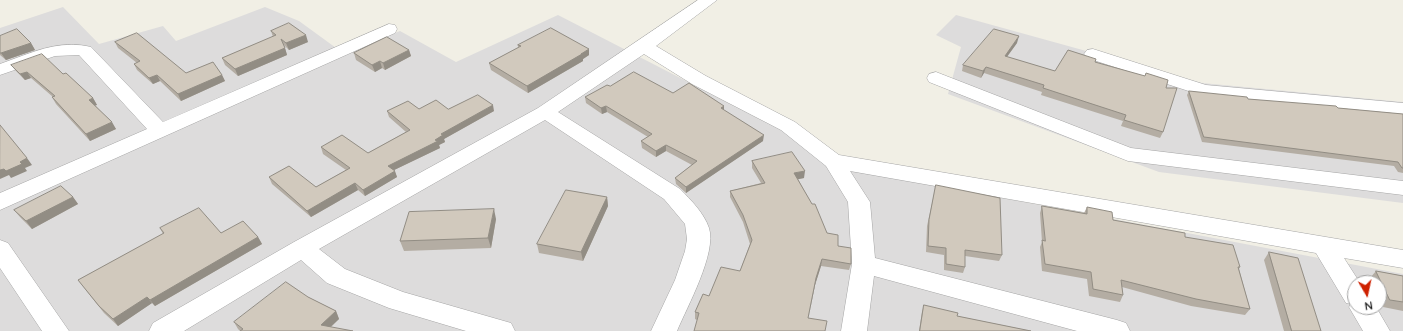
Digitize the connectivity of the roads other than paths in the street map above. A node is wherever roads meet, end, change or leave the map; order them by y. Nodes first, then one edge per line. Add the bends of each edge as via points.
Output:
1 (708, 0) edge
2 (389, 29) dead end
3 (644, 46) junction
4 (1093, 54) dead end
5 (0, 70) edge
6 (936, 78) dead end
7 (1403, 109) edge
8 (545, 112) junction
9 (160, 131) junction
10 (833, 161) junction
11 (1403, 188) edge
12 (0, 202) edge
13 (1324, 246) junction
14 (302, 248) junction
15 (0, 249) edge
16 (1403, 259) edge
17 (864, 264) junction
18 (1347, 283) edge
19 (1367, 315) edge
20 (1065, 324) edge
21 (56, 331) edge
22 (162, 331) edge
23 (502, 331) edge
24 (664, 331) edge
25 (854, 331) edge
26 (1117, 331) edge
27 (1377, 331) edge

1 - 3 street
2 - 9 street
3 - 8 street
3 - 10 street via 699,80 788,126
4 - 7 street via 1204,90
5 - 9 street via 54,51 80,49 85,51
6 - 11 street via 1128,154
8 - 14 street
8 - 24 street via 672,194 688,210 698,230 696,255
9 - 12 street
10 - 13 street
10 - 17 street via 859,202
13 - 16 street
13 - 18 street
14 - 22 street
14 - 23 street via 336,276 398,301
15 - 21 street
17 - 20 street
17 - 25 street
19 - 27 street
20 - 26 street

